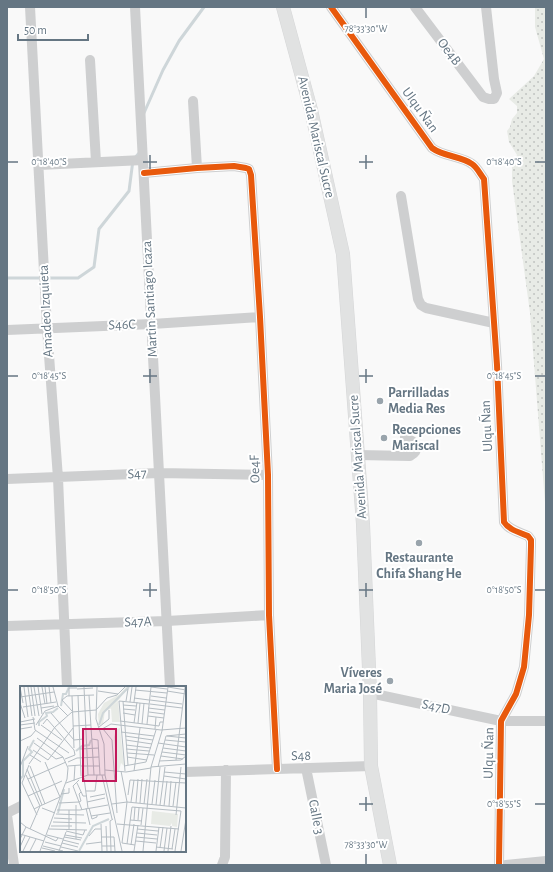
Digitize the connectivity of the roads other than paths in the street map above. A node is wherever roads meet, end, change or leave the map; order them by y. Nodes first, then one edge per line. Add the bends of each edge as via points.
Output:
1 (30, 7) edge
2 (135, 7) edge
3 (283, 7) edge
4 (331, 7) edge
5 (415, 7) edge
6 (486, 7) edge
7 (90, 60) dead end
8 (193, 101) dead end
9 (138, 160) junction
10 (96, 162) junction
11 (39, 165) junction
12 (197, 168) junction
13 (144, 173) junction
14 (401, 196) dead end
15 (260, 317) junction
16 (494, 323) junction
17 (152, 324) junction
18 (46, 328) junction
19 (7, 330) edge
20 (405, 437) dead end
21 (358, 455) junction
22 (159, 473) junction
23 (268, 475) junction
24 (58, 478) junction
25 (7, 479) edge
26 (269, 615) junction
27 (167, 621) junction
28 (64, 624) junction
29 (7, 626) edge
30 (67, 686) edge
31 (170, 686) edge
32 (370, 693) junction
33 (501, 721) junction
34 (546, 721) edge
35 (371, 766) junction
36 (306, 768) junction
37 (277, 769) junction
38 (226, 770) junction
39 (186, 772) edge
40 (20, 807) edge
41 (7, 814) edge
42 (546, 861) edge
43 (14, 865) edge
44 (222, 865) edge
45 (326, 865) edge
46 (390, 865) edge
47 (499, 865) edge
48 (506, 865) edge

1 - 11 street, Amadeo Izquieta
2 - 9 street, Martin Santiago Icaza
3 - 21 main road, Avenida Mariscal Sucre via 311,110 343,254
4 - 16 street, Ulqu Ñan via 432,148 471,163 484,179
5 - 6 street, Oe4B via 483,96 494,99 497,93
7 - 10 street
8 - 12 street
9 - 10 street
9 - 13 street, Martin Santiago Icaza
10 - 11 street
11 - 18 street, Amadeo Izquieta
12 - 13 street
12 - 15 street, Oe4F via 234,166 249,169
13 - 17 street, Martin Santiago Icaza
14 - 16 street via 421,305
15 - 17 street, S46C
15 - 23 street, Oe4F
16 - 33 street, Ulqu Ñan via 504,522 531,540 529,615 524,667 516,694
17 - 18 street, S46C
17 - 22 street, Martin Santiago Icaza
18 - 19 street, S46C
18 - 24 street, Amadeo Izquieta
20 - 21 street via 416,445 417,450 410,456
21 - 32 main road, Avenida Mariscal Sucre
22 - 23 street, S47
22 - 24 street, S47
22 - 27 street, Martin Santiago Icaza
23 - 26 street, Oe4F
24 - 25 street, S47
24 - 28 street, Amadeo Izquieta
26 - 27 street, S47A
26 - 37 street, Oe4F
27 - 28 street, S47A
27 - 31 street, Martin Santiago Icaza
28 - 29 street, S47A
28 - 30 street, Amadeo Izquieta
32 - 33 street, S47D
32 - 35 main road, Avenida Mariscal Sucre
33 - 34 street, S47D
33 - 47 street, Ulqu Ñan
35 - 36 street, S48
35 - 46 main road, Avenida Mariscal Sucre
36 - 37 street, S48
36 - 45 street, Calle 3
37 - 38 street, S48
38 - 39 street, S48
38 - 44 street via 225,857
40 - 41 street
41 - 43 street
42 - 48 street

